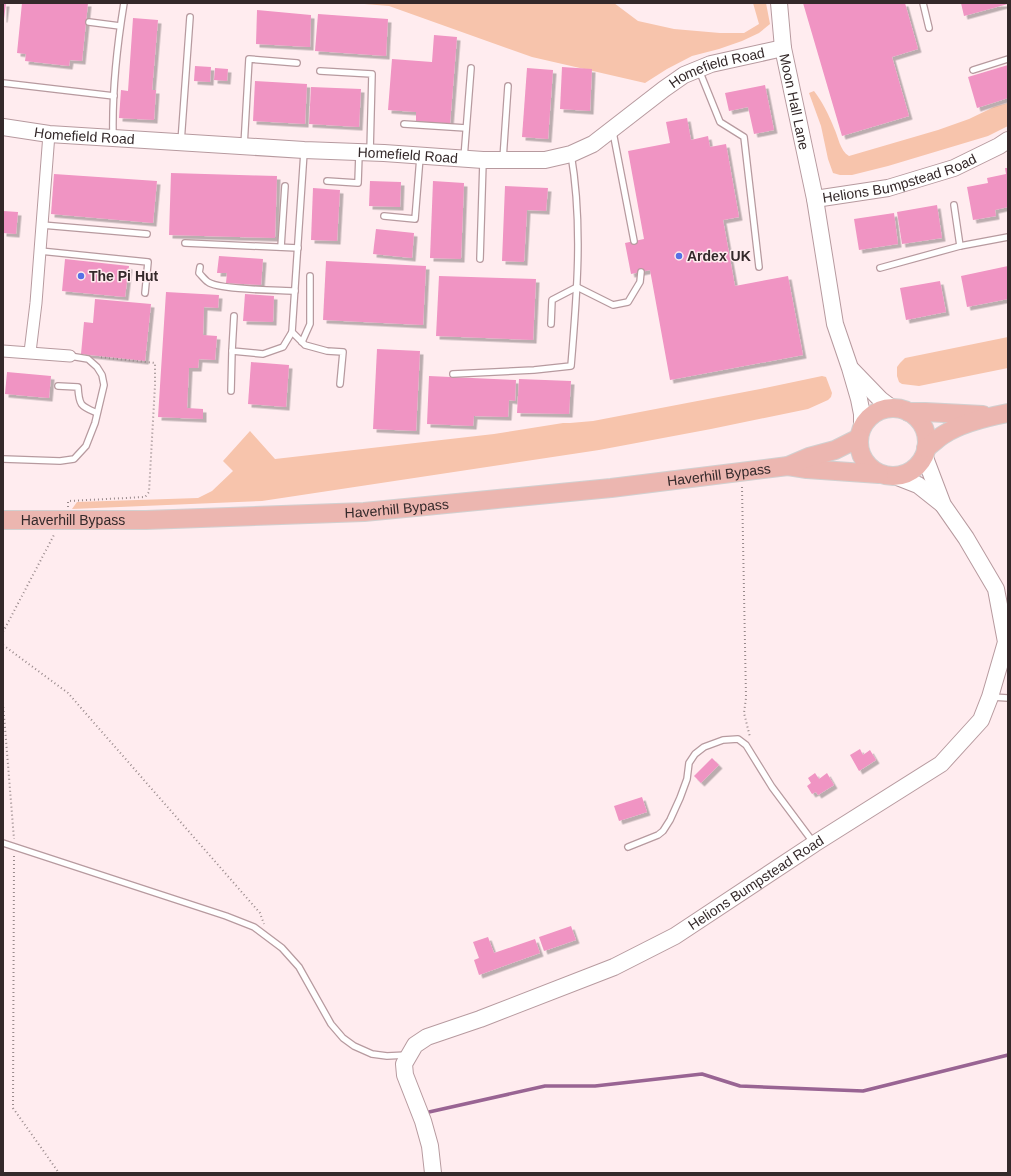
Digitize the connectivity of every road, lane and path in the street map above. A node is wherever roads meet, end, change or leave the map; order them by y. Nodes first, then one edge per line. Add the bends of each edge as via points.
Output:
1 (124, 3) edge
2 (779, 3) edge
3 (922, 3) edge
4 (190, 18) dead end
5 (89, 22) dead end
6 (120, 26) junction
7 (929, 28) dead end
8 (783, 48) junction
9 (1008, 59) edge
10 (297, 63) dead end
11 (471, 68) dead end
12 (699, 69) junction
13 (973, 70) dead end
14 (320, 71) dead end
15 (3, 83) edge
16 (508, 86) dead end
17 (114, 96) junction
18 (404, 124) dead end
19 (3, 127) edge
20 (466, 128) junction
21 (612, 129) junction
22 (49, 134) junction
23 (113, 138) junction
24 (1008, 140) edge
25 (181, 142) junction
26 (244, 146) junction
27 (304, 150) junction
28 (365, 152) junction
29 (571, 154) junction
30 (420, 155) junction
31 (464, 158) junction
32 (503, 159) junction
33 (484, 160) junction
34 (327, 181) dead end
35 (285, 186) dead end
36 (815, 199) junction
37 (954, 205) dead end
38 (384, 216) dead end
39 (42, 225) junction
40 (147, 234) dead end
41 (1008, 237) edge
42 (634, 241) dead end
43 (185, 243) dead end
44 (960, 246) junction
45 (282, 247) junction
46 (298, 248) junction
47 (40, 251) junction
48 (480, 259) dead end
49 (200, 267) dead end
50 (759, 267) dead end
51 (880, 268) dead end
52 (641, 272) dead end
53 (310, 276) dead end
54 (577, 287) junction
55 (295, 290) junction
56 (145, 293) dead end
57 (234, 316) dead end
58 (552, 324) dead end
59 (292, 332) junction
60 (302, 342) junction
61 (3, 351) edge
62 (232, 351) junction
63 (30, 352) junction
64 (72, 356) junction
65 (850, 368) junction
66 (453, 374) dead end
67 (340, 384) dead end
68 (58, 386) dead end
69 (231, 391) dead end
70 (900, 410) junction
71 (97, 413) junction
72 (1001, 414) edge
73 (860, 433) junction
74 (925, 452) junction
75 (3, 459) edge
76 (788, 466) junction
77 (742, 471) junction
78 (887, 475) junction
79 (944, 505) junction
80 (3, 520) edge
81 (64, 520) junction
82 (3, 632) edge
83 (3, 645) edge
84 (990, 697) junction
85 (1008, 698) edge
86 (3, 703) edge
87 (754, 756) junction
88 (3, 843) edge
89 (814, 844) junction
90 (14, 847) junction
91 (628, 847) dead end
92 (269, 937) junction
93 (408, 1055) junction
94 (59, 1173) edge
95 (433, 1173) edge

1 - 6 lane
2 - 8 street, Moon Hall Lane
3 - 7 lane
4 - 25 lane
5 - 6 lane
6 - 17 lane
8 - 12 street, Homefield Road
8 - 36 street, Moon Hall Lane
9 - 13 lane
10 - 26 lane via 248,59
11 - 20 lane
12 - 21 street, Homefield Road via 684,75
12 - 50 lane via 720,122 744,137
14 - 28 lane via 372,74
15 - 17 lane
16 - 32 lane
17 - 23 lane
18 - 20 lane
19 - 22 street, Homefield Road
20 - 31 lane
21 - 29 street, Homefield Road via 592,144
21 - 42 lane
22 - 23 street, Homefield Road
22 - 39 street
23 - 25 street, Homefield Road
24 - 36 street, Helions Bumpstead Road via 954,168 888,188
25 - 26 street, Homefield Road
26 - 27 street, Homefield Road
27 - 28 street, Homefield Road
27 - 46 lane
28 - 30 street, Homefield Road
28 - 34 lane via 358,183
29 - 32 street, Homefield Road via 545,160
29 - 54 lane via 578,218
30 - 31 street, Homefield Road
30 - 38 lane via 415,219
31 - 33 street, Homefield Road
32 - 33 street, Homefield Road
33 - 48 lane
35 - 45 lane
36 - 65 street, Helions Bumpstead Road via 835,324
37 - 44 lane
39 - 40 lane
39 - 47 street
41 - 44 lane
43 - 45 lane
44 - 51 lane
45 - 46 lane
46 - 55 lane
47 - 56 lane via 148,262
47 - 63 street
49 - 55 lane via 199,273 204,279 216,285
52 - 54 lane via 640,282 628,302 613,305
53 - 60 lane via 310,324
54 - 58 lane via 552,300
54 - 66 lane via 571,366
55 - 59 lane
57 - 62 lane
59 - 60 lane
59 - 62 lane via 283,347 263,354
60 - 67 lane via 327,351 343,352
61 - 63 street
62 - 69 lane
63 - 64 street
64 - 71 lane via 88,359 97,366 102,375 104,385
64 - 81 path via 79,354 155,363 155,385 149,492 144,497 68,501
65 - 70 street, Helions Bumpstead Road via 881,400
65 - 73 street, Helions Bumpstead Road via 862,414
68 - 71 lane via 78,387 79,400 84,407
70 - 72 main road
70 - 73 main road via 883,410 874,414 867,420
70 - 74 main road via 915,417 923,427
71 - 75 lane via 86,446 74,459
72 - 74 main road via 968,424 944,435
73 - 76 main road, Haverhill Bypass via 835,450
73 - 78 main road via 859,448 863,459 870,468
74 - 78 main road via 917,466 907,473
74 - 79 street, Helions Bumpstead Road
76 - 77 main road, Haverhill Bypass
76 - 78 main road, Haverhill Bypass
77 - 81 main road, Haverhill Bypass via 611,488 364,512 146,520
77 - 87 path via 746,698 744,713
78 - 79 street, Helions Bumpstead Road via 918,485
79 - 84 street, Helions Bumpstead Road via 996,589 1006,642
80 - 81 main road, Haverhill Bypass
81 - 82 path
83 - 92 path via 68,693 260,913
84 - 85 lane
84 - 89 street, Helions Bumpstead Road via 981,720 941,764
86 - 90 path
87 - 89 lane via 772,787
87 - 91 lane via 738,739 723,740 695,754 689,763 687,779 680,798 663,831
88 - 90 lane
89 - 93 street, Helions Bumpstead Road via 675,936 614,967 427,1037 415,1045
90 - 92 lane via 226,916 254,927
90 - 94 path via 13,1108
92 - 93 lane via 299,968 331,1024 343,1038 372,1054
93 - 95 street via 404,1064 405,1075 423,1121 430,1146

